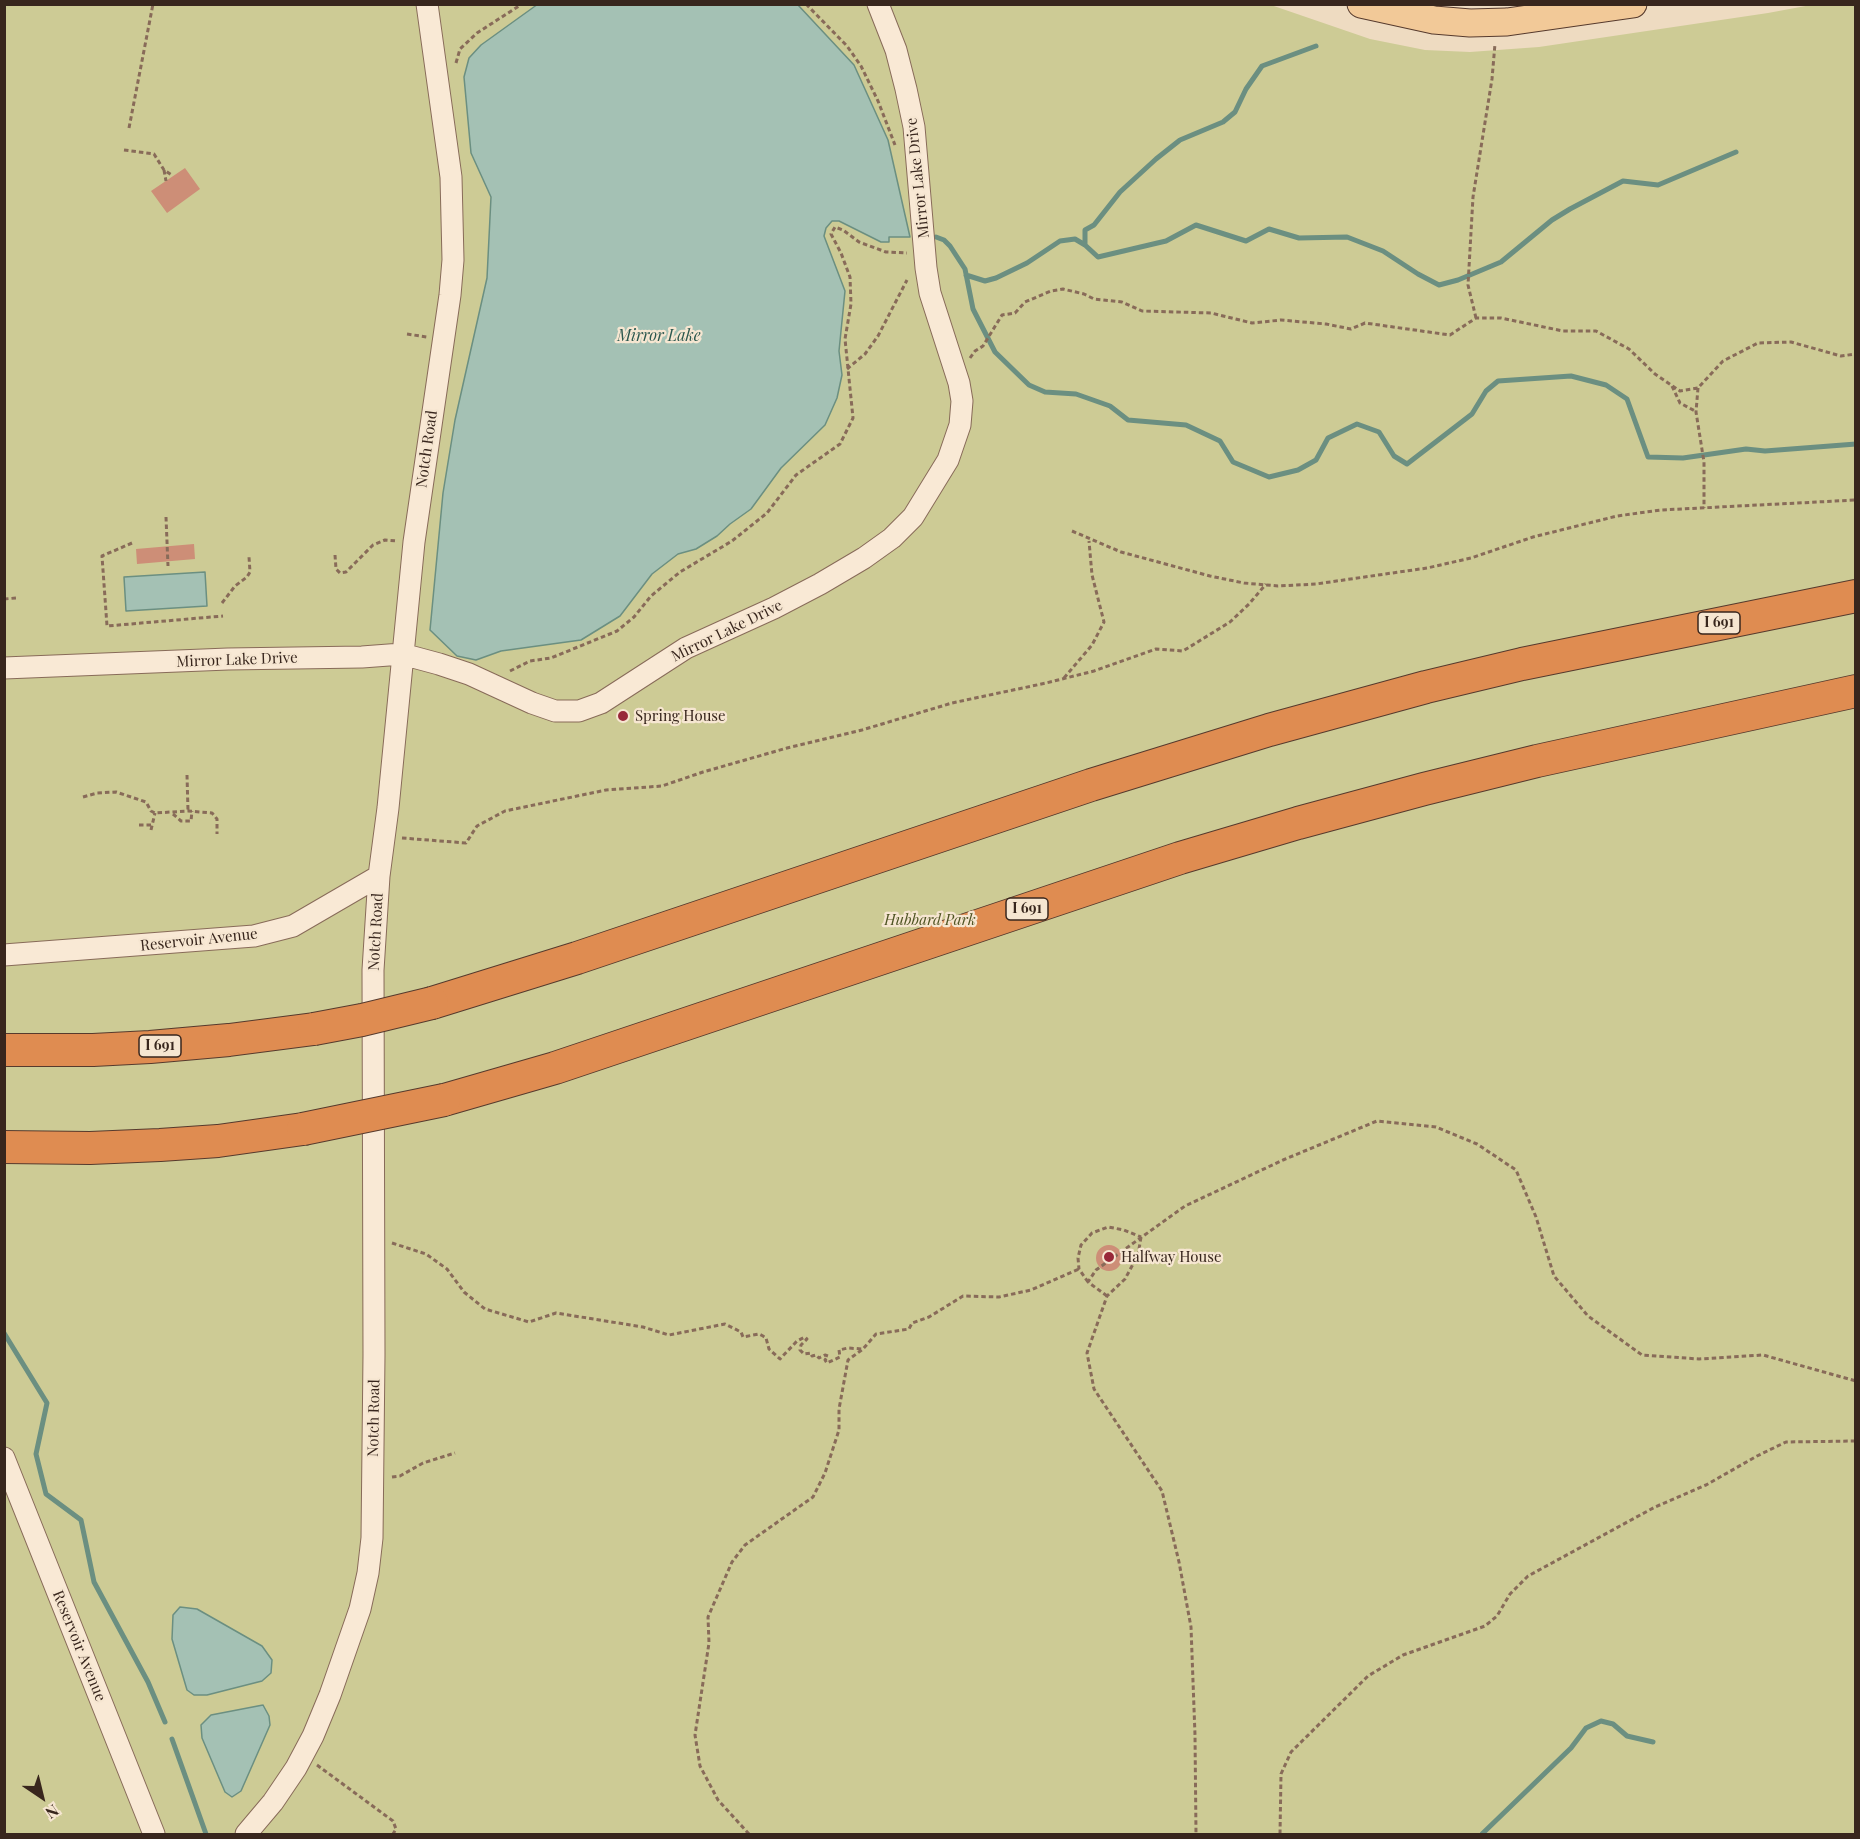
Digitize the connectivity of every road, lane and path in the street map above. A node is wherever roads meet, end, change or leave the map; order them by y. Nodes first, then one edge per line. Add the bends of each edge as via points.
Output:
1 (153, 4) edge
2 (427, 4) edge
3 (522, 4) edge
4 (806, 4) edge
5 (878, 4) edge
6 (1361, 4) edge
7 (1633, 4) edge
8 (1497, 22) junction
9 (455, 66) dead end
10 (129, 128) dead end
11 (895, 146) dead end
12 (124, 150) dead end
13 (164, 170) junction
14 (173, 176) dead end
15 (166, 181) dead end
16 (917, 250) dead end
17 (907, 279) dead end
18 (1476, 318) junction
19 (983, 346) dead end
20 (1856, 354) edge
21 (847, 369) junction
22 (1671, 385) junction
23 (1698, 388) junction
24 (1696, 411) junction
25 (1856, 500) edge
26 (1704, 508) junction
27 (166, 517) dead end
28 (1072, 531) dead end
29 (1089, 539) junction
30 (414, 542) junction
31 (132, 543) dead end
32 (335, 555) dead end
33 (249, 558) dead end
34 (168, 566) dead end
35 (1266, 585) junction
36 (1856, 596) edge
37 (16, 598) dead end
38 (4, 599) edge
39 (222, 603) dead end
40 (223, 616) dead end
41 (402, 654) junction
42 (4, 668) edge
43 (1062, 679) junction
44 (487, 682) junction
45 (1856, 691) edge
46 (187, 775) dead end
47 (83, 797) dead end
48 (190, 812) junction
49 (155, 813) junction
50 (171, 813) junction
51 (139, 825) dead end
52 (152, 825) junction
53 (151, 830) dead end
54 (217, 834) dead end
55 (384, 836) junction
56 (379, 876) junction
57 (4, 955) edge
58 (4, 1050) edge
59 (11, 1147) edge
60 (374, 1235) junction
61 (1141, 1237) junction
62 (1079, 1269) junction
63 (1088, 1282) junction
64 (1107, 1296) junction
65 (863, 1349) junction
66 (1856, 1381) edge
67 (1856, 1441) edge
68 (455, 1453) dead end
69 (4, 1458) edge
70 (373, 1479) junction
71 (303, 1756) junction
72 (153, 1834) edge
73 (246, 1834) edge
74 (393, 1834) edge
75 (749, 1834) edge
76 (1196, 1834) edge
77 (1280, 1834) edge

1 - 10 path
2 - 30 street, Notch Road via 451,177 453,260
3 - 9 path via 477,33 460,49
4 - 11 path via 861,66
5 - 44 street, Mirror Lake Drive via 906,89 914,127 929,285 962,401 960,425 948,460 932,489 913,517 864,558 774,608 686,648 601,703 579,711 555,711
6 - 8 main road via 1434,20
7 - 8 main road
8 - 18 path via 1473,197 1468,285
12 - 13 path via 154,154
13 - 14 path
13 - 15 path
16 - 21 path via 886,252 834,227 831,234 850,277 851,304 844,339
17 - 21 path via 878,336
18 - 19 path via 1450,335 1365,323 1351,329 1281,320 1252,323 1211,313 1142,311 1122,302 1063,289 1025,302 1015,313 1002,315
18 - 22 path via 1502,318 1563,331 1596,331 1629,349
20 - 23 path via 1842,356 1791,342 1758,343 1723,361
21 - 44 path via 853,418 840,444 796,475 767,513 732,541 680,572 617,631
22 - 23 path via 1680,391
22 - 24 path via 1680,403
23 - 24 path
24 - 26 path via 1704,462
25 - 26 path
26 - 35 path via 1661,510 1575,525 1427,568 1316,584
27 - 34 path
28 - 29 path
29 - 35 path via 1121,552 1210,576
29 - 43 path via 1092,576 1104,622 1092,645
30 - 32 path via 386,540 373,545 346,572 340,573
30 - 41 street, Notch Road
31 - 40 path via 102,556 107,626
33 - 39 path via 247,577
35 - 43 path via 1230,622 1183,651 1156,649
36 - 58 highway, I 691, bridge via 1491,671 1269,730 432,1003 314,1029 229,1040 93,1050
37 - 38 path
41 - 42 street, Mirror Lake Drive
41 - 44 street, Mirror Lake Drive
41 - 55 street, Notch Road
43 - 55 path via 952,703 662,786 606,790 505,811 477,826 466,843
45 - 59 highway, I 691, bridge via 1537,761 1298,823 1170,862 565,1065 444,1100 303,1129 237,1138 160,1145
46 - 48 path
47 - 49 path via 116,792 146,802
48 - 50 path
48 - 50 path via 191,821 181,821
48 - 54 path via 212,813 217,819
49 - 50 path
49 - 52 path
51 - 52 path
52 - 53 path
55 - 56 street, Notch Road
56 - 57 street, Reservoir Avenue via 293,926 254,936
56 - 60 street, Notch Road via 374,970
60 - 65 path via 426,1254 447,1269 464,1292 485,1309 529,1322 556,1313 669,1335 725,1324 743,1337 763,1336 780,1359 805,1337 800,1350 819,1358 828,1356 827,1363 840,1357 839,1350
60 - 70 street, Notch Road
61 - 62 path via 1108,1227 1092,1233 1081,1245
61 - 63 path via 1096,1270
61 - 64 path via 1138,1255 1125,1279
61 - 66 path via 1185,1206 1377,1121 1436,1127 1477,1144 1516,1170 1554,1276 1588,1316 1642,1356 1699,1359 1763,1355
62 - 63 path
62 - 65 path via 1031,1290 999,1297 963,1296 912,1323 909,1329 876,1334
63 - 64 path
64 - 76 path via 1087,1353 1094,1389 1162,1491 1179,1562 1191,1627
65 - 75 path via 848,1360 838,1409 839,1430 813,1497 745,1545 732,1562 708,1617 709,1643 695,1735 700,1766 718,1800
67 - 77 path via 1786,1442 1528,1576 1485,1626 1403,1655 1368,1676 1291,1752 1281,1774
68 - 70 path via 400,1476
69 - 72 street, Reservoir Avenue
70 - 71 street, Notch Road via 372,1538 360,1609 330,1695
71 - 73 street, Notch Road
71 - 74 path via 393,1821

